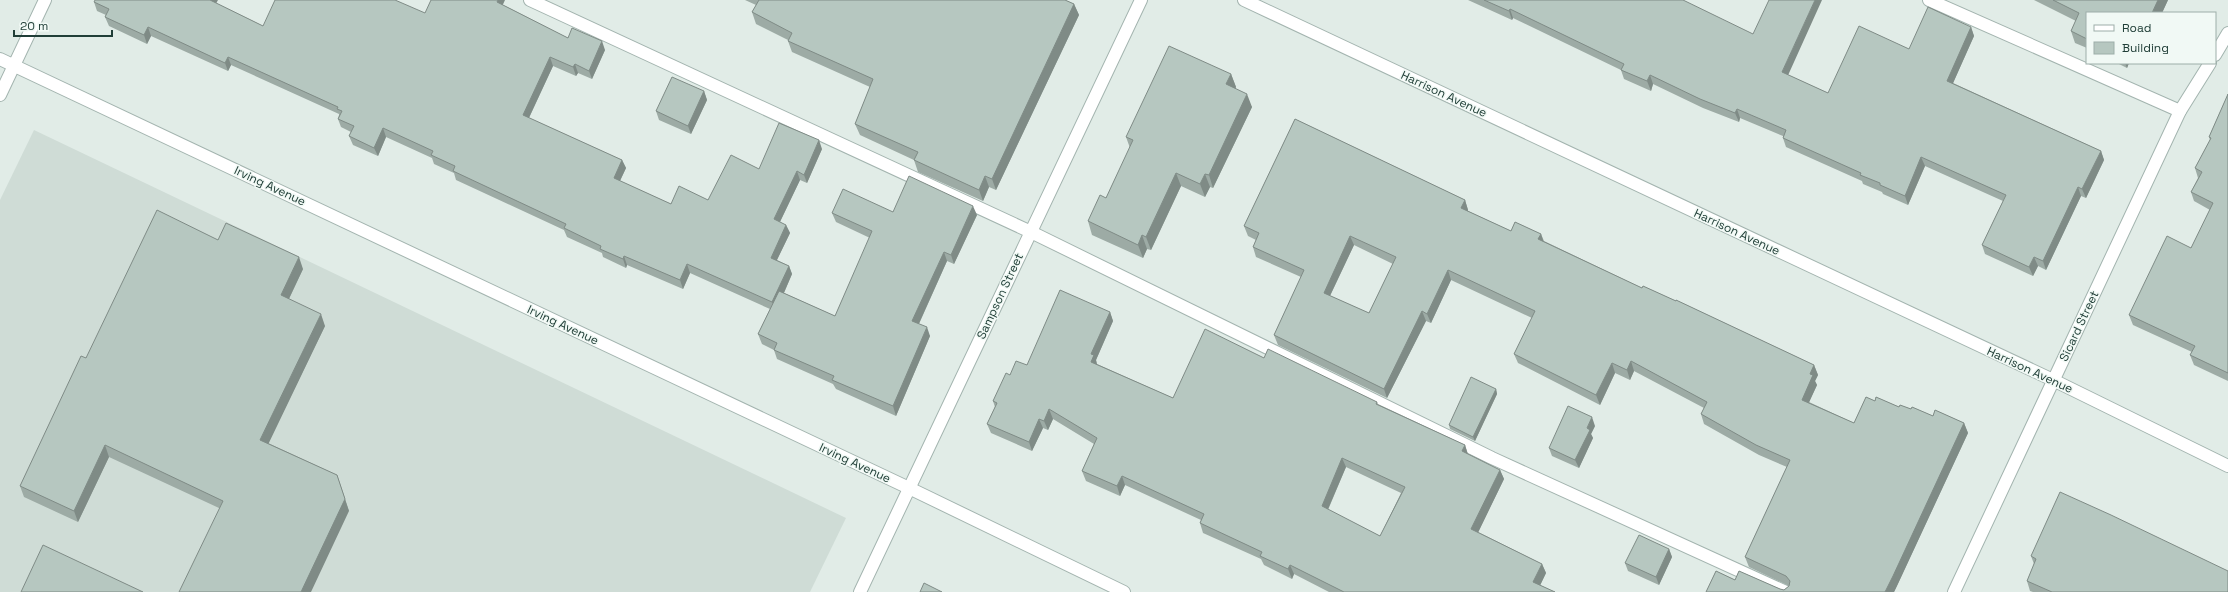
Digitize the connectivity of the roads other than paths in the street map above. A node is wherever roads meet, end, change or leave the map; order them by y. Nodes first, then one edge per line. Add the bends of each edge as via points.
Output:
1 (45, 0) edge
2 (530, 0) edge
3 (1141, 0) edge
4 (1244, 0) edge
5 (1929, 0) edge
6 (2228, 33) edge
7 (2216, 53) edge
8 (0, 59) edge
9 (2209, 64) edge
10 (14, 65) junction
11 (0, 94) edge
12 (2180, 111) junction
13 (1030, 232) junction
14 (2053, 380) junction
15 (2228, 466) edge
16 (909, 488) junction
17 (860, 592) edge
18 (1124, 592) edge
19 (1786, 592) edge
20 (1954, 592) edge

1 - 10 street
2 - 13 street
3 - 13 street, Sampson Street
4 - 14 street, Harrison Avenue
5 - 12 street
6 - 7 street
8 - 10 street, Irving Avenue
9 - 12 street, Sicard Street
10 - 11 street
10 - 16 street, Irving Avenue
12 - 14 street, Sicard Street
13 - 16 street, Sampson Street
13 - 19 street via 1492,458
14 - 15 street, Harrison Avenue
14 - 20 street, Sicard Street
16 - 17 street, Sampson Street
16 - 18 street, Irving Avenue

